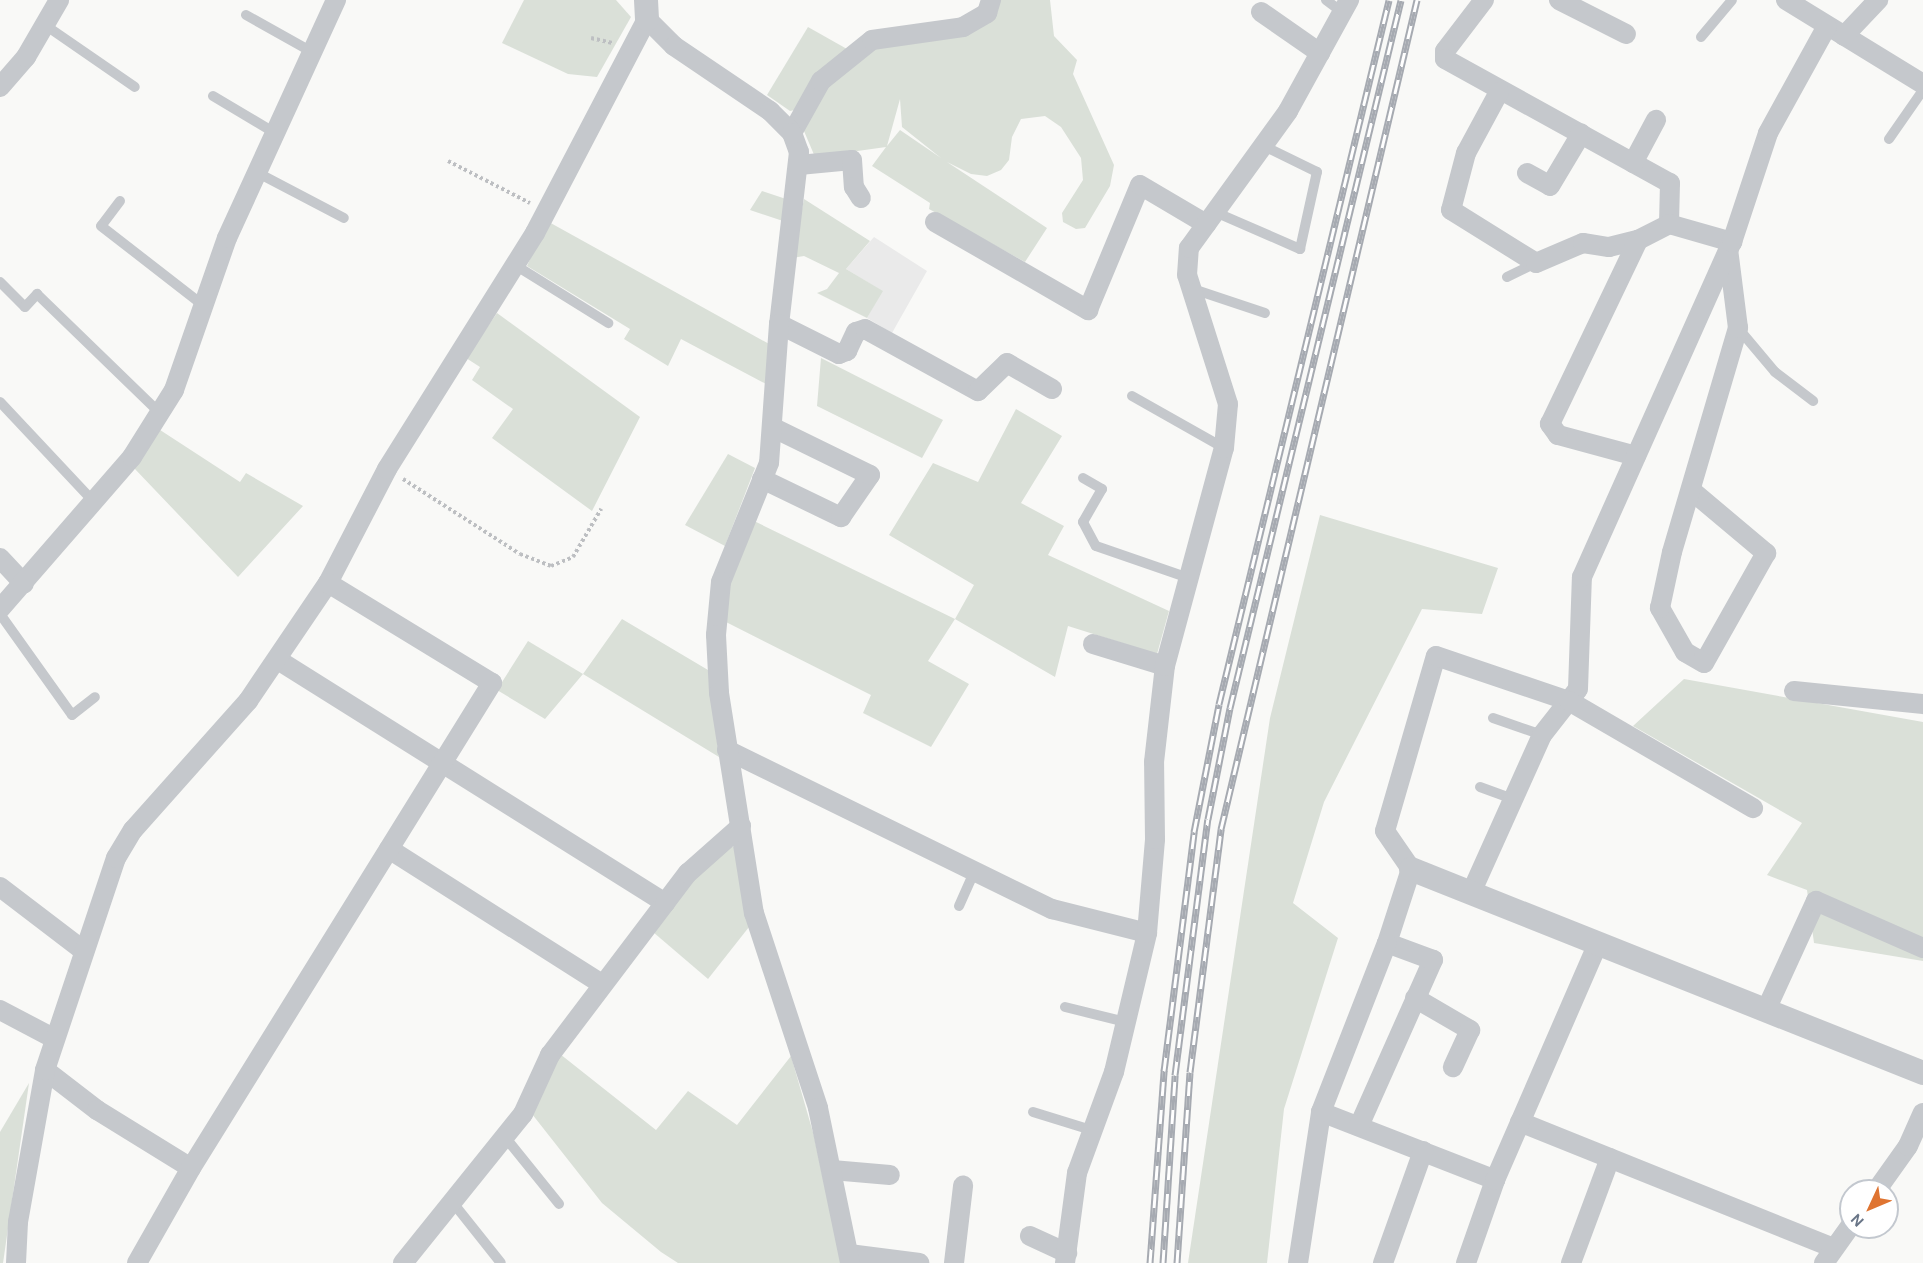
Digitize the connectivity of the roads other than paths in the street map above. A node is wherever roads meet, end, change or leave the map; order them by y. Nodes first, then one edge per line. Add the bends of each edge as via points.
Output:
1 (59, 0) edge
2 (336, 0) edge
3 (991, 0) edge
4 (1326, 0) edge
5 (1484, 0) edge
6 (1559, 0) edge
7 (1732, 0) edge
8 (1786, 0) edge
9 (1878, 0) edge
10 (647, 5) edge
11 (1345, 6) edge
12 (1261, 12) dead end
13 (246, 15) dead end
14 (45, 25) junction
15 (1827, 26) junction
16 (1626, 34) dead end
17 (1844, 36) junction
18 (1701, 37) dead end
19 (312, 52) junction
20 (1320, 53) junction
21 (1920, 78) edge
22 (0, 87) edge
23 (135, 87) dead end
24 (1499, 92) junction
25 (213, 96) dead end
26 (1656, 120) dead end
27 (275, 133) junction
28 (792, 133) junction
29 (1581, 134) junction
30 (1889, 139) dead end
31 (1262, 146) junction
32 (1633, 163) junction
33 (799, 165) junction
34 (256, 172) junction
35 (1527, 173) dead end
36 (861, 198) dead end
37 (120, 201) dead end
38 (344, 218) dead end
39 (1210, 218) junction
40 (935, 222) dead end
41 (1669, 224) junction
42 (1638, 240) junction
43 (1730, 246) junction
44 (1536, 263) junction
45 (515, 265) junction
46 (1507, 277) dead end
47 (0, 282) edge
48 (1190, 288) junction
49 (204, 306) junction
50 (1265, 313) dead end
51 (608, 323) dead end
52 (778, 324) junction
53 (1738, 328) junction
54 (1052, 389) dead end
55 (1132, 396) dead end
56 (1813, 401) dead end
57 (0, 402) edge
58 (160, 413) junction
59 (774, 428) junction
60 (1224, 448) junction
61 (1636, 456) junction
62 (1083, 478) dead end
63 (762, 479) junction
64 (1692, 491) junction
65 (93, 501) junction
66 (0, 558) edge
67 (1189, 578) junction
68 (328, 583) junction
69 (24, 584) junction
70 (0, 609) edge
71 (0, 614) edge
72 (1093, 644) dead end
73 (278, 660) junction
74 (1165, 666) junction
75 (1794, 691) dead end
76 (95, 697) dead end
77 (1569, 701) junction
78 (1923, 704) edge
79 (1492, 718) dead end
80 (1542, 735) junction
81 (727, 750) junction
82 (443, 762) junction
83 (1480, 787) dead end
84 (1513, 799) junction
85 (1753, 808) dead end
86 (741, 826) junction
87 (389, 849) junction
88 (1412, 869) junction
89 (974, 873) junction
90 (0, 887) edge
91 (1471, 893) junction
92 (664, 903) junction
93 (959, 906) dead end
94 (1147, 933) junction
95 (1387, 943) junction
96 (1598, 943) junction
97 (1923, 948) edge
98 (84, 951) junction
99 (602, 984) junction
100 (1415, 998) junction
101 (1065, 1007) dead end
102 (0, 1010) edge
103 (1766, 1010) junction
104 (1126, 1022) junction
105 (54, 1038) junction
106 (1453, 1068) dead end
107 (45, 1070) junction
108 (1923, 1073) edge
109 (1033, 1112) dead end
110 (1321, 1112) junction
111 (1923, 1113) edge
112 (1520, 1122) junction
113 (1359, 1126) junction
114 (1091, 1130) junction
115 (505, 1137) junction
116 (1423, 1151) junction
117 (1610, 1158) junction
118 (191, 1168) junction
119 (832, 1170) junction
120 (890, 1175) dead end
121 (1885, 1179) edge
122 (1495, 1180) junction
123 (963, 1186) dead end
124 (454, 1204) junction
125 (559, 1204) dead end
126 (1030, 1236) dead end
127 (1841, 1239) edge
128 (1829, 1256) edge
129 (850, 1258) edge
130 (1066, 1258) edge
131 (16, 1263) edge
132 (137, 1263) edge
133 (403, 1263) edge
134 (501, 1263) edge
135 (919, 1263) edge
136 (954, 1263) edge
137 (1298, 1263) edge
138 (1383, 1263) edge
139 (1466, 1263) edge
140 (1571, 1263) edge

1 - 14 street
2 - 19 street
3 - 28 street via 987,13 963,27 872,40 821,81
4 - 11 lane
5 - 24 street via 1444,51 1445,59
6 - 16 street
7 - 18 lane
8 - 15 street
9 - 17 street
10 - 28 street via 674,46 770,111
10 - 45 street via 547,212
11 - 20 street
12 - 20 street
13 - 19 lane
14 - 22 street via 26,57
14 - 23 lane
15 - 17 street
15 - 43 street via 1768,133
17 - 21 street
19 - 27 street
20 - 31 street via 1288,111
21 - 30 lane
24 - 29 street
24 - 44 street via 1466,153 1451,210
25 - 27 lane
26 - 32 street
27 - 34 street
28 - 33 street
29 - 32 street
29 - 35 street via 1550,186
31 - 39 street
31 - 39 lane via 1317,172 1300,249
32 - 41 street via 1670,183
33 - 36 street via 852,160 854,187
33 - 52 street
34 - 38 lane
34 - 49 street via 227,238
37 - 49 lane via 100,226
39 - 40 street via 1140,185 1088,310
39 - 48 street via 1189,248 1186,275
41 - 42 street
41 - 43 street
42 - 44 street via 1609,247 1583,243
42 - 61 street via 1550,424 1558,435
43 - 53 street
43 - 61 street
44 - 46 lane
45 - 51 lane
45 - 68 street via 387,469
47 - 58 lane via 25,307 37,294
48 - 50 lane
48 - 60 street via 1228,404
49 - 58 street via 174,390
52 - 54 street via 839,354 847,351 856,332 865,329 978,391 1007,363
52 - 59 street
53 - 56 lane via 1775,372
53 - 64 street
55 - 60 lane
57 - 65 lane
58 - 65 street via 132,456
59 - 63 street via 769,463
59 - 63 street via 870,475 841,517
60 - 67 street
61 - 77 street via 1582,577 1578,688
62 - 67 lane via 1102,489 1083,522 1096,546
63 - 81 street via 721,582 716,614 719,693
64 - 64 street via 1660,608 1685,652 1704,663 1766,553
65 - 69 street
66 - 69 street
67 - 74 street
68 - 73 street
68 - 82 street via 492,683
69 - 70 street
71 - 76 lane via 72,715
72 - 74 street
73 - 82 street
73 - 98 street via 248,701 133,830 116,858
74 - 94 street via 1154,762 1155,839
75 - 78 street
77 - 80 street
77 - 85 street
77 - 88 street via 1436,656 1385,831
79 - 80 lane
80 - 84 street
81 - 86 street
81 - 89 street
82 - 87 street
82 - 92 street
83 - 84 lane
84 - 91 street
86 - 92 street via 688,873
86 - 119 street via 754,913 818,1108
87 - 99 street
87 - 118 street
88 - 91 street
88 - 95 street
89 - 93 lane
89 - 94 street via 1052,909
90 - 98 street
91 - 96 street
92 - 99 street
94 - 104 street
95 - 100 street via 1433,960
95 - 110 street
96 - 103 street
96 - 112 street
97 - 103 street via 1816,901
98 - 105 street
99 - 115 street via 550,1055 523,1114
100 - 106 street via 1470,1030
100 - 113 street
101 - 104 lane
102 - 105 street
103 - 108 street
104 - 114 street via 1114,1072
105 - 107 street
107 - 118 street via 97,1110
107 - 131 street via 18,1222
109 - 114 lane
110 - 113 street
110 - 137 street
111 - 121 street via 1908,1146
112 - 117 street
112 - 122 street
113 - 116 street
114 - 130 street via 1077,1173
115 - 124 street
115 - 125 lane
116 - 122 street
116 - 138 street
117 - 128 street
117 - 140 street
118 - 132 street
119 - 120 street
119 - 129 street
122 - 139 street
123 - 136 street
124 - 133 street
124 - 134 lane
126 - 130 street
127 - 128 street
129 - 135 street

